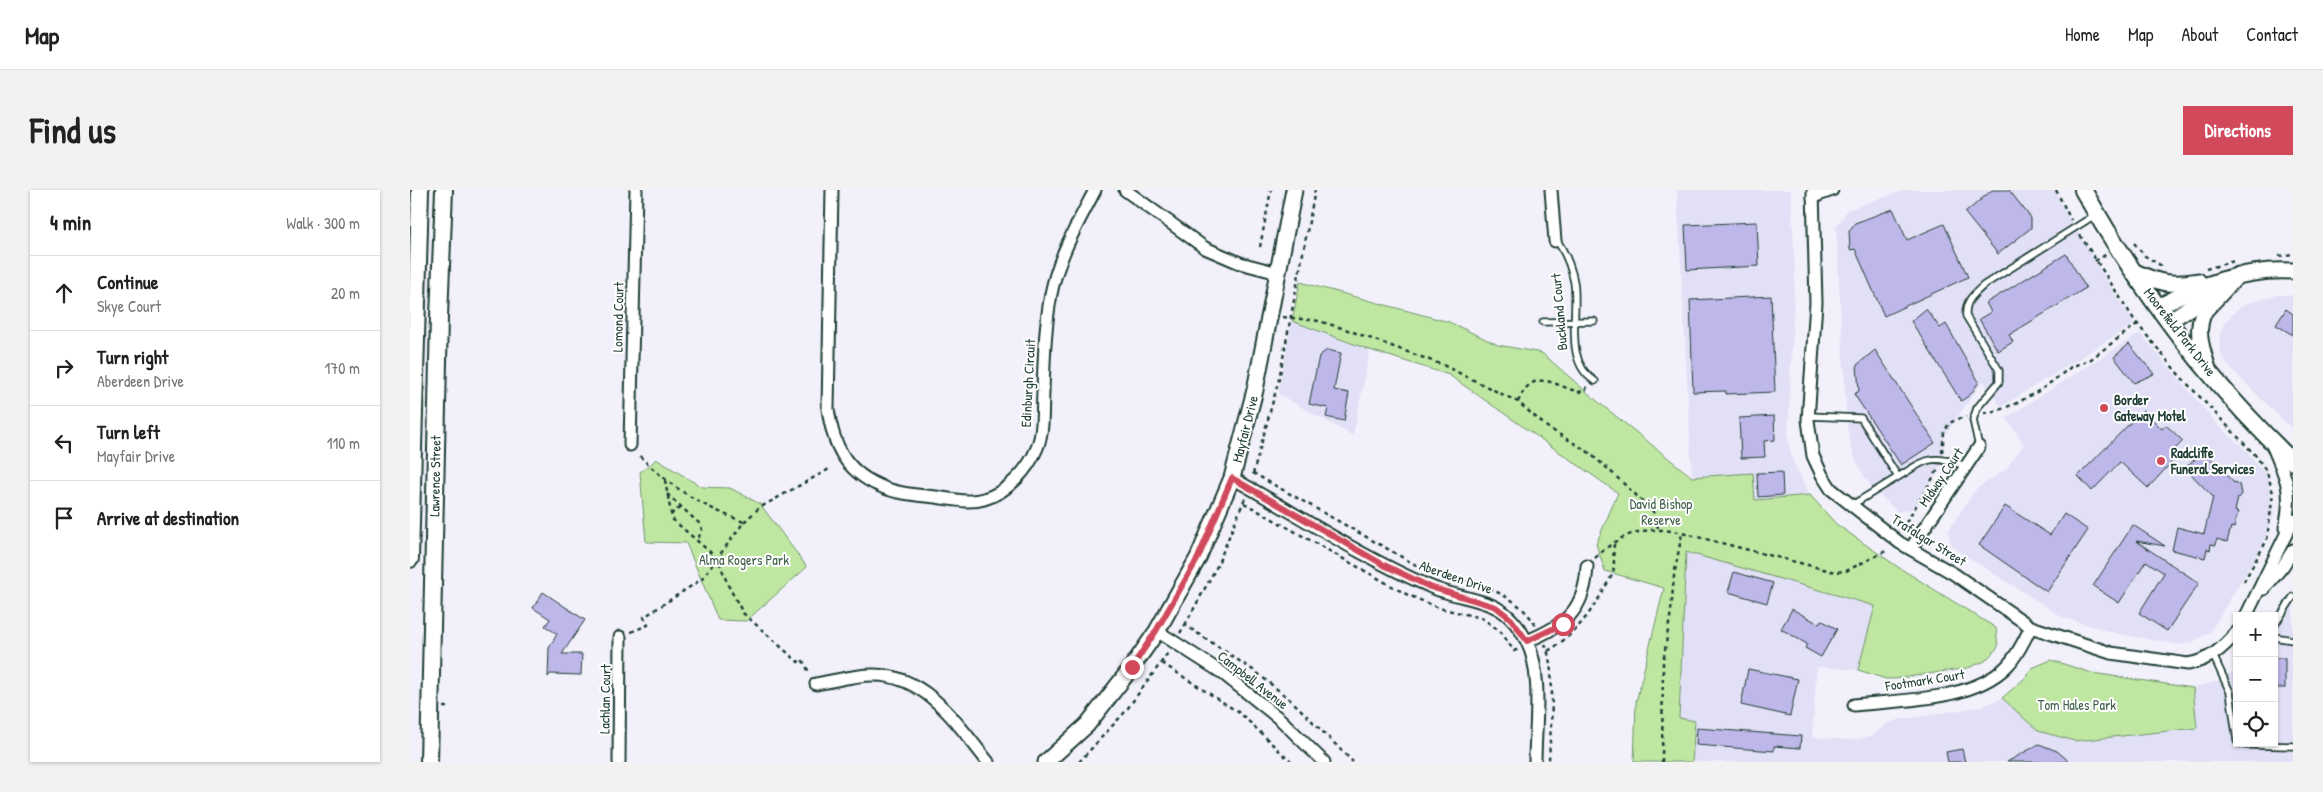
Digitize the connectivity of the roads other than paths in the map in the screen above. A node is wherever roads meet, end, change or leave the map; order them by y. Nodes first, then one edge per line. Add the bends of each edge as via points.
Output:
1 (420, 190) edge
2 (444, 190) edge
3 (636, 190) edge
4 (832, 190) edge
5 (1096, 190) edge
6 (1125, 190) edge
7 (1294, 190) edge
8 (1551, 190) edge
9 (1832, 190) edge
10 (2083, 190) edge
11 (1813, 193) edge
12 (2097, 214) junction
13 (1555, 239) joint
14 (2238, 267) junction
15 (2293, 271) edge
16 (2135, 272) junction
17 (1278, 273) junction
18 (2158, 308) junction
19 (414, 316) edge
20 (439, 317) junction
21 (1594, 321) dead end
22 (2169, 321) junction
23 (1543, 322) dead end
24 (1575, 322) junction
25 (2210, 372) junction
26 (1595, 381) dead end
27 (1808, 416) junction
28 (2270, 440) junction
29 (630, 445) road end
30 (1979, 447) joint
31 (2293, 462) edge
32 (1967, 466) junction
33 (1898, 477) junction
34 (1232, 478) junction
35 (1852, 506) junction
36 (2293, 520) edge
37 (2282, 539) junction
38 (1911, 548) junction
39 (2293, 550) edge
40 (410, 558) edge
41 (1587, 566) road end
42 (2293, 597) edge
43 (2255, 600) junction
44 (2248, 612) edge
45 (2278, 620) edge
46 (2031, 627) junction
47 (1156, 631) junction
48 (2233, 636) edge
49 (620, 637) road end
50 (2278, 638) edge
51 (2293, 640) edge
52 (1527, 641) junction
53 (2213, 655) junction
54 (816, 684) road end
55 (1854, 705) dead end
56 (2233, 711) edge
57 (2278, 746) edge
58 (2293, 746) edge
59 (429, 762) edge
60 (619, 762) edge
61 (988, 762) edge
62 (1046, 762) edge
63 (1323, 762) edge
64 (1535, 762) edge

1 - 19 main road, Lawrence Street
2 - 20 main road, Lawrence Street
3 - 29 street, Lomond Court
4 - 5 street, Edinburgh Circuit via 828,409 832,433 847,462 874,484 889,490 974,500 994,494 1020,476 1037,447 1041,431 1051,294 1062,257
6 - 17 street via 1214,252
7 - 17 street, Mayfair Drive
8 - 13 street, Buckland Court
9 - 11 street
10 - 12 main road, Moorefield Park Drive
11 - 27 street, Trafalgar Street via 1816,303
12 - 16 main road, Moorefield Park Drive
12 - 30 lane via 1984,285 1968,300 1966,316 1998,370 1999,382 1977,408 1973,420
13 - 24 lane, Buckland Court via 1572,273
14 - 15 street
14 - 16 street via 2174,284 2162,283
14 - 18 street
14 - 22 street
14 - 25 street via 2201,317 2199,342
16 - 18 main road, Moorefield Park Drive
17 - 34 street, Mayfair Drive via 1255,390
18 - 22 main road, Moorefield Park Drive
19 - 20 main road
19 - 40 main road, Lawrence Street
20 - 59 main road, Lawrence Street
21 - 24 lane
22 - 25 main road, Moorefield Park Drive
23 - 24 lane
24 - 26 lane, Buckland Court via 1582,371
25 - 28 main road, Moorefield Park Drive
27 - 33 lane via 1861,418
27 - 35 street, Trafalgar Street via 1813,456 1822,475 1832,489
28 - 31 main road, Moorefield Park Drive
28 - 37 street via 2290,495
30 - 32 street, Midway Court
32 - 33 lane via 1941,458 1928,459
32 - 38 street, Midway Court
33 - 35 lane
34 - 47 street, Mayfair Drive via 1198,558
34 - 52 street, Aberdeen Drive via 1430,587 1496,607 1511,619
35 - 38 street, Trafalgar Street
36 - 37 street
37 - 43 street
38 - 46 street, Trafalgar Street
39 - 43 street
41 - 52 street via 1582,594 1568,618 1563,624
42 - 45 lane
43 - 44 street
46 - 53 street, Trafalgar Street via 2111,653 2168,662 2188,664
46 - 55 street, Footmark Court via 2007,666 1980,685 1950,693
47 - 62 street, Mayfair Drive via 1087,725
47 - 63 street, Campbell Avenue via 1221,672 1281,720
48 - 53 street, Trafalgar Street
49 - 60 street, Lachlan Court
50 - 51 lane
52 - 64 street, Aberdeen Drive via 1536,678
53 - 56 lane via 2230,692
54 - 61 street via 874,675 914,685 947,712
57 - 58 lane

